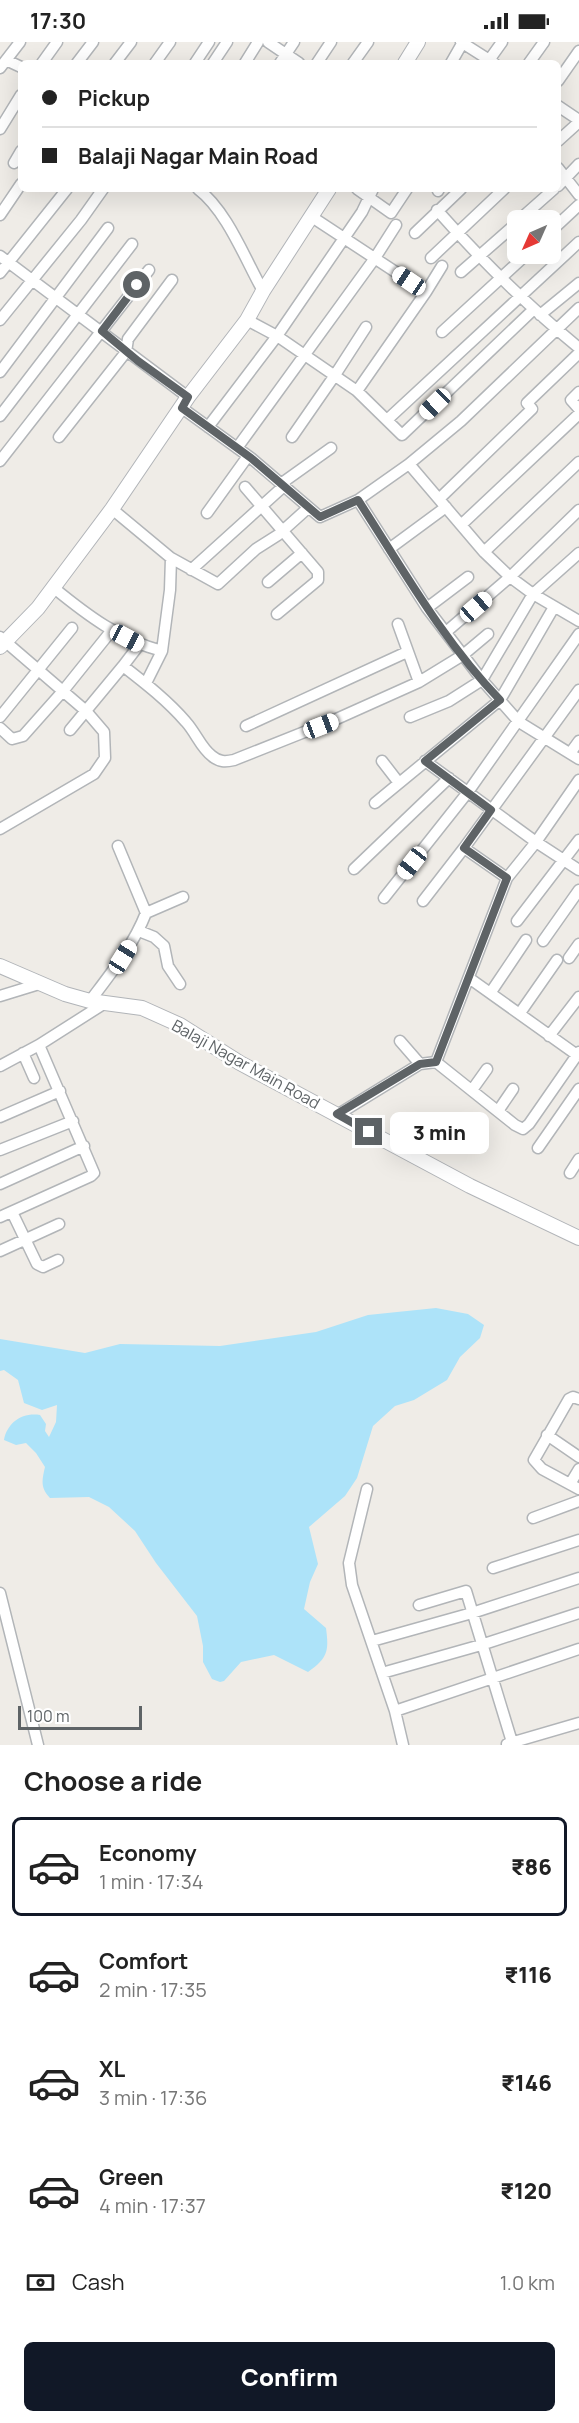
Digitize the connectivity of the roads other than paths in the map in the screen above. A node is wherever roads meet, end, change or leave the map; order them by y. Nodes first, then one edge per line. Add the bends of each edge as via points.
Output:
1 (20, 42) edge
2 (57, 42) edge
3 (93, 42) edge
4 (131, 42) edge
5 (170, 42) edge
6 (209, 42) edge
7 (226, 42) edge
8 (258, 42) edge
9 (268, 42) edge
10 (294, 42) edge
11 (331, 42) edge
12 (368, 42) edge
13 (418, 42) edge
14 (462, 42) edge
15 (502, 42) edge
16 (544, 42) edge
17 (579, 51) edge
18 (283, 58) edge
19 (44, 60) edge
20 (79, 60) edge
21 (117, 60) edge
22 (157, 60) edge
23 (197, 60) edge
24 (215, 60) edge
25 (247, 60) edge
26 (319, 60) edge
27 (355, 60) edge
28 (407, 60) edge
29 (453, 60) edge
30 (487, 60) edge
31 (491, 60) edge
32 (531, 60) edge
33 (3, 64) edge
34 (18, 66) edge
35 (561, 77) edge
36 (18, 100) edge
37 (561, 108) edge
38 (578, 117) edge
39 (0, 129) edge
40 (561, 137) edge
41 (18, 157) edge
42 (14, 164) dead end
43 (579, 164) edge
44 (562, 182) edge
45 (18, 188) edge
46 (64, 192) edge
47 (101, 192) edge
48 (202, 192) edge
49 (327, 192) edge
50 (405, 192) edge
51 (458, 192) edge
52 (501, 192) edge
53 (551, 192) edge
54 (371, 193) edge
55 (579, 195) edge
56 (579, 205) edge
57 (437, 210) junction
58 (530, 210) edge
59 (0, 215) edge
60 (312, 217) junction
61 (561, 222) edge
62 (396, 225) dead end
63 (108, 228) dead end
64 (507, 231) edge
65 (456, 232) junction
66 (415, 233) dead end
67 (344, 238) junction
68 (579, 242) edge
69 (132, 244) dead end
70 (479, 257) junction
71 (375, 258) junction
72 (431, 258) dead end
73 (4, 260) edge
74 (516, 264) edge
75 (442, 266) dead end
76 (148, 270) dead end
77 (461, 272) dead end
78 (0, 273) edge
79 (501, 278) junction
80 (172, 280) dead end
81 (32, 281) junction
82 (579, 283) edge
83 (263, 291) junction
84 (426, 292) junction
85 (519, 296) junction
86 (55, 298) junction
87 (579, 308) edge
88 (537, 312) junction
89 (78, 315) junction
90 (0, 320) edge
91 (247, 320) junction
92 (366, 327) dead end
93 (556, 329) junction
94 (102, 331) junction
95 (442, 332) dead end
96 (277, 336) junction
97 (579, 348) edge
98 (126, 352) junction
99 (579, 353) edge
100 (305, 354) junction
101 (0, 372) edge
102 (335, 375) junction
103 (357, 391) junction
104 (579, 392) edge
105 (185, 403) junction
106 (579, 409) edge
107 (579, 414) edge
108 (0, 416) edge
109 (388, 419) junction
110 (208, 427) junction
111 (59, 437) dead end
112 (291, 437) dead end
113 (237, 448) junction
114 (331, 448) dead end
115 (248, 456) junction
116 (0, 461) edge
117 (579, 462) edge
118 (409, 465) junction
119 (284, 484) junction
120 (245, 487) dead end
121 (358, 500) junction
122 (442, 503) junction
123 (262, 507) junction
124 (308, 508) junction
125 (112, 509) junction
126 (579, 510) edge
127 (207, 513) dead end
128 (461, 525) junction
129 (283, 531) junction
130 (389, 549) junction
131 (484, 552) junction
132 (302, 553) junction
133 (579, 553) edge
134 (171, 558) junction
135 (191, 570) junction
136 (510, 577) junction
137 (468, 578) dead end
138 (268, 582) dead end
139 (54, 588) junction
140 (533, 594) junction
141 (554, 607) junction
142 (427, 608) junction
143 (277, 614) dead end
144 (579, 621) edge
145 (398, 624) dead end
146 (72, 627) dead end
147 (112, 630) junction
148 (446, 632) junction
149 (488, 634) dead end
150 (579, 634) edge
151 (2, 642) edge
152 (140, 645) junction
153 (162, 651) junction
154 (407, 652) junction
155 (463, 655) junction
156 (123, 666) junction
157 (38, 671) junction
158 (482, 680) junction
159 (419, 682) junction
160 (146, 683) junction
161 (579, 690) edge
162 (63, 691) junction
163 (500, 700) junction
164 (86, 711) junction
165 (0, 717) edge
166 (410, 717) dead end
167 (519, 722) junction
168 (246, 726) dead end
169 (0, 728) edge
170 (70, 730) dead end
171 (546, 737) junction
172 (579, 741) edge
173 (575, 755) edge
174 (382, 760) dead end
175 (425, 761) junction
176 (449, 778) junction
177 (579, 780) edge
178 (399, 783) junction
179 (468, 792) junction
180 (375, 803) dead end
181 (491, 810) junction
182 (0, 829) edge
183 (579, 840) edge
184 (536, 842) junction
185 (118, 846) dead end
186 (464, 848) junction
187 (562, 859) junction
188 (354, 869) dead end
189 (579, 870) edge
190 (507, 878) junction
191 (579, 890) edge
192 (183, 897) dead end
193 (384, 898) dead end
194 (423, 901) dead end
195 (146, 913) junction
196 (517, 921) dead end
197 (139, 931) junction
198 (526, 940) dead end
199 (543, 941) dead end
200 (579, 944) edge
201 (569, 958) dead end
202 (557, 960) dead end
203 (0, 966) edge
204 (469, 978) junction
205 (39, 984) junction
206 (180, 984) dead end
207 (491, 992) junction
208 (0, 996) edge
209 (579, 997) edge
210 (90, 1001) junction
211 (105, 1003) junction
212 (520, 1013) junction
213 (549, 1036) junction
214 (400, 1041) dead end
215 (39, 1045) junction
216 (23, 1053) junction
217 (578, 1054) edge
218 (436, 1062) junction
219 (420, 1064) junction
220 (0, 1066) edge
221 (487, 1069) dead end
222 (34, 1078) dead end
223 (513, 1089) dead end
224 (579, 1089) edge
225 (60, 1090) junction
226 (472, 1090) junction
227 (498, 1111) junction
228 (337, 1114) junction
229 (0, 1117) edge
230 (73, 1121) junction
231 (84, 1146) junction
232 (538, 1148) dead end
233 (0, 1150) edge
234 (579, 1159) edge
235 (570, 1173) dead end
236 (0, 1184) edge
237 (12, 1212) junction
238 (0, 1217) edge
239 (59, 1224) dead end
240 (579, 1238) edge
241 (25, 1240) junction
242 (0, 1251) edge
243 (58, 1260) dead end
244 (579, 1399) edge
245 (547, 1435) junction
246 (579, 1456) edge
247 (579, 1469) edge
248 (575, 1487) edge
249 (367, 1489) dead end
250 (579, 1501) edge
251 (533, 1518) dead end
252 (579, 1540) edge
253 (493, 1568) dead end
254 (579, 1578) edge
255 (0, 1593) edge
256 (419, 1605) dead end
257 (472, 1613) junction
258 (579, 1613) edge
259 (372, 1641) junction
260 (481, 1645) junction
261 (579, 1649) edge
262 (579, 1654) edge
263 (382, 1673) junction
264 (491, 1677) junction
265 (395, 1711) junction
266 (579, 1723) edge
267 (508, 1744) edge
268 (38, 1745) edge
269 (403, 1745) edge

1 - 33 street
2 - 19 street
3 - 20 street
4 - 21 street
5 - 22 street
6 - 23 street
7 - 24 street
8 - 25 street
9 - 18 street
10 - 18 street
11 - 26 street
12 - 27 street
13 - 28 street
14 - 29 street
14 - 30 street
15 - 31 street
16 - 32 street
17 - 35 street
33 - 34 street
36 - 39 street
37 - 38 street
38 - 40 street
41 - 42 street
43 - 44 street
44 - 55 street
45 - 59 street
46 - 73 street
47 - 81 street
48 - 83 street via 221,215
49 - 60 street
50 - 54 street via 392,213
51 - 57 street
52 - 65 street
53 - 58 street
54 - 67 street
56 - 61 street
57 - 65 street
57 - 66 street
60 - 67 street
60 - 83 street
62 - 71 street
63 - 86 street
64 - 70 street
65 - 70 street
65 - 72 street
67 - 71 street
67 - 96 street
68 - 85 street
69 - 89 street
70 - 77 street
70 - 79 street
71 - 84 street
71 - 100 street
73 - 78 street
73 - 81 street
74 - 79 street
75 - 84 street
76 - 94 street
79 - 85 street
79 - 95 street
80 - 98 street via 128,339
81 - 86 street
81 - 90 street
82 - 88 street
83 - 91 street
84 - 103 street
85 - 88 street
85 - 109 street
86 - 89 street
86 - 101 street
87 - 93 street
88 - 93 street
88 - 109 street via 402,435
89 - 94 street
89 - 108 street
91 - 96 street
91 - 105 street
92 - 102 street
93 - 97 street
93 - 118 street via 461,421
94 - 98 street
94 - 116 street
96 - 100 street
96 - 110 street
98 - 105 street
98 - 111 street
99 - 122 street via 527,403 532,409
100 - 102 street
100 - 113 street
102 - 103 street
102 - 112 street
103 - 109 street
104 - 106 street via 571,400
105 - 110 street
105 - 125 street
107 - 128 street
110 - 113 street
113 - 115 street
114 - 119 street
115 - 119 street
115 - 127 street
117 - 131 street
118 - 121 street
118 - 122 street
119 - 123 street
119 - 124 street
120 - 123 street
121 - 124 street via 320,517
121 - 130 street
122 - 128 street
122 - 130 street
123 - 129 street
123 - 135 street
124 - 129 street
125 - 134 street
125 - 139 street
126 - 136 street
128 - 131 street
129 - 132 street
129 - 135 street via 256,549 218,584
130 - 142 street
131 - 136 street
132 - 138 street
132 - 143 street via 318,572 318,580
133 - 140 street
134 - 135 street
134 - 153 street
136 - 140 street
136 - 148 street
137 - 142 street
139 - 147 street
139 - 151 street
140 - 141 street
140 - 158 street
141 - 144 street
141 - 163 street
142 - 148 street
145 - 154 street
146 - 157 street
147 - 152 street
147 - 162 street
148 - 155 street
149 - 155 street
150 - 167 street
151 - 157 street
152 - 153 street
152 - 156 street
153 - 160 street
154 - 159 street
154 - 168 street
155 - 158 street
155 - 159 street
156 - 160 street
156 - 164 street
157 - 162 street
157 - 165 street
158 - 163 street
158 - 166 street via 449,701
159 - 160 street via 332,721 224,762 206,751 186,722
161 - 171 street
162 - 164 street
162 - 169 street via 19,738 12,739
163 - 167 street
163 - 175 street
164 - 170 street
164 - 182 street via 104,732 105,758 94,774
167 - 171 street
167 - 179 street
171 - 173 street
171 - 181 street
172 - 173 street
174 - 178 street
175 - 176 street
175 - 178 street
176 - 179 street
176 - 188 street
177 - 184 street
178 - 180 street
179 - 181 street
179 - 193 street
181 - 184 street
181 - 186 street
183 - 187 street
184 - 187 street
184 - 190 street
185 - 195 street
186 - 190 street
186 - 194 street
187 - 189 street
187 - 196 street
190 - 204 street
191 - 199 street
192 - 195 street
195 - 197 street
197 - 206 street via 164,946 168,966
197 - 210 street
198 - 207 street
200 - 201 street
202 - 212 street
203 - 205 street, Balaji Nagar Main Road
204 - 207 street
204 - 218 street
205 - 208 street
205 - 210 street, Balaji Nagar Main Road
207 - 212 street
209 - 213 street
210 - 211 street, Balaji Nagar Main Road
211 - 215 street
211 - 228 street, Balaji Nagar Main Road via 142,1008 180,1025 240,1063
212 - 213 street
213 - 217 street
214 - 219 street
215 - 216 street
215 - 225 street
216 - 220 street
216 - 222 street
217 - 227 street via 524,1129
218 - 219 street
218 - 226 street
219 - 228 street
221 - 226 street
223 - 227 street
224 - 232 street
225 - 229 street
225 - 230 street
226 - 227 street
228 - 240 street, Balaji Nagar Main Road via 470,1186
230 - 231 street
230 - 233 street
231 - 236 street
231 - 237 street via 93,1169 91,1176
234 - 235 street
237 - 238 street
237 - 241 street
239 - 241 street
241 - 242 street
241 - 243 street via 40,1267
244 - 245 street via 569,1399
245 - 246 street
245 - 248 street via 534,1460 542,1469
247 - 248 street
249 - 259 street via 349,1563 352,1585
250 - 251 street
252 - 253 street
254 - 257 street
255 - 268 street
256 - 257 street via 466,1591
257 - 259 street
257 - 260 street
258 - 260 street
259 - 263 street
260 - 263 street
260 - 264 street
261 - 262 street
261 - 264 street
263 - 265 street
264 - 265 street
264 - 267 street
265 - 269 street
266 - 267 street

